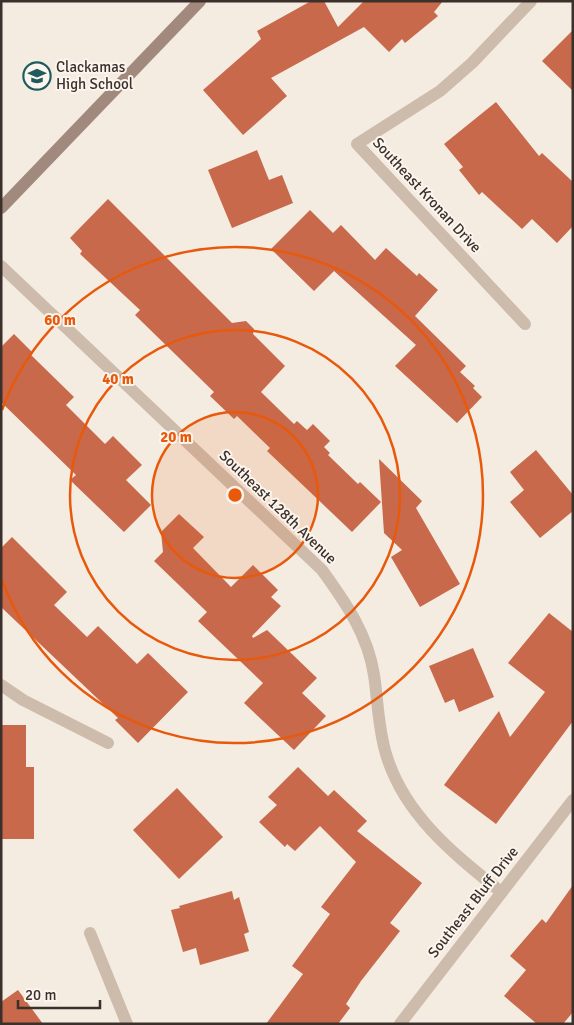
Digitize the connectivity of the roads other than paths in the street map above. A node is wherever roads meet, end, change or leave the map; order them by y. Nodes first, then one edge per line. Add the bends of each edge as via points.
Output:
1 (200, 1) edge
2 (531, 1) edge
3 (1, 208) edge
4 (1, 266) edge
5 (525, 324) dead end
6 (1, 685) edge
7 (108, 743) dead end
8 (573, 800) edge
9 (500, 892) junction
10 (90, 933) dead end
11 (127, 1024) edge
12 (400, 1024) edge

1 - 3 main road
2 - 5 street, Southeast Kronan Drive via 472,63 440,91 358,144
4 - 9 street, Southeast 128th Avenue via 322,570 348,606 363,636 374,673 386,755 399,785 418,816 449,850
6 - 7 street via 22,700
8 - 9 street, Southeast Bluff Drive
9 - 12 street, Southeast Bluff Drive
10 - 11 street

